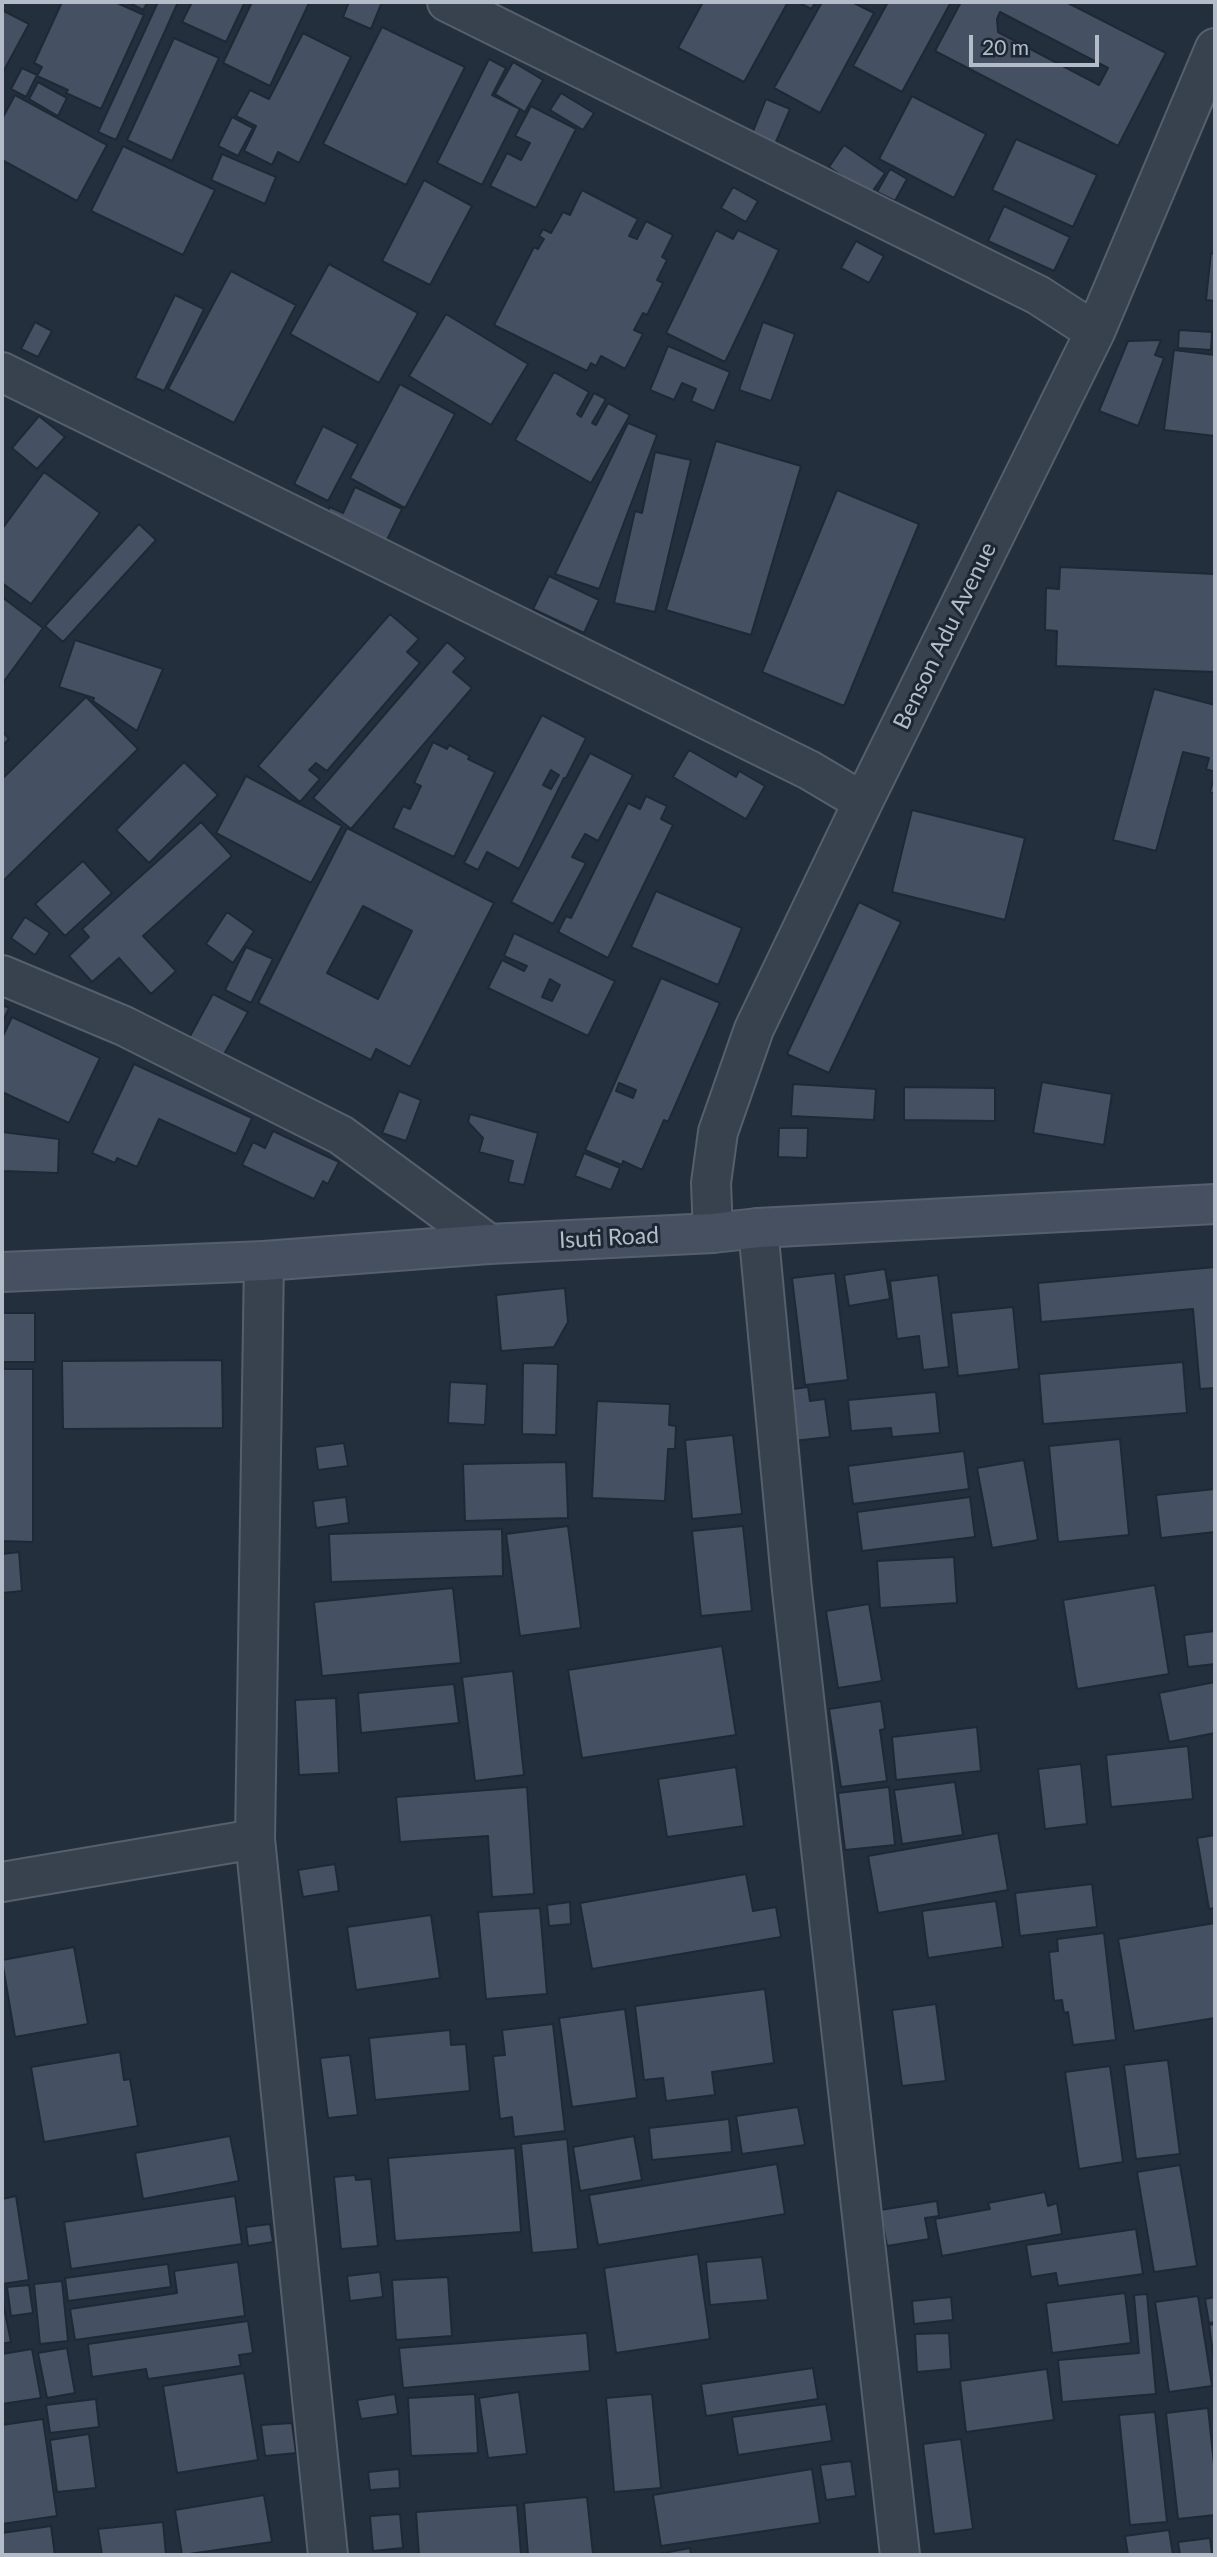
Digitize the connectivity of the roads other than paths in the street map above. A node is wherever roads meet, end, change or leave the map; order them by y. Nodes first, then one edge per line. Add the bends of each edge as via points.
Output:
1 (447, 2) edge
2 (1215, 48) edge
3 (1096, 332) junction
4 (2, 372) edge
5 (863, 802) junction
6 (2, 975) edge
7 (1215, 1204) edge
8 (758, 1228) junction
9 (713, 1233) junction
10 (489, 1244) junction
11 (264, 1262) junction
12 (2, 1272) edge
13 (255, 1839) junction
14 (2, 1882) edge
15 (328, 2555) edge
16 (900, 2555) edge

1 - 3 street via 1038,295
2 - 3 street, Benson Adu Avenue
3 - 5 street, Benson Adu Avenue
4 - 5 street via 809,770
5 - 9 street, Benson Adu Avenue via 754,1029 718,1132 711,1183
6 - 10 street via 124,1026 341,1135
7 - 8 street, Isuti Road
8 - 9 street, Isuti Road
8 - 16 street via 792,1590
9 - 10 street, Isuti Road
10 - 11 street, Isuti Road
11 - 12 street, Isuti Road
11 - 13 street
13 - 14 street
13 - 15 street

